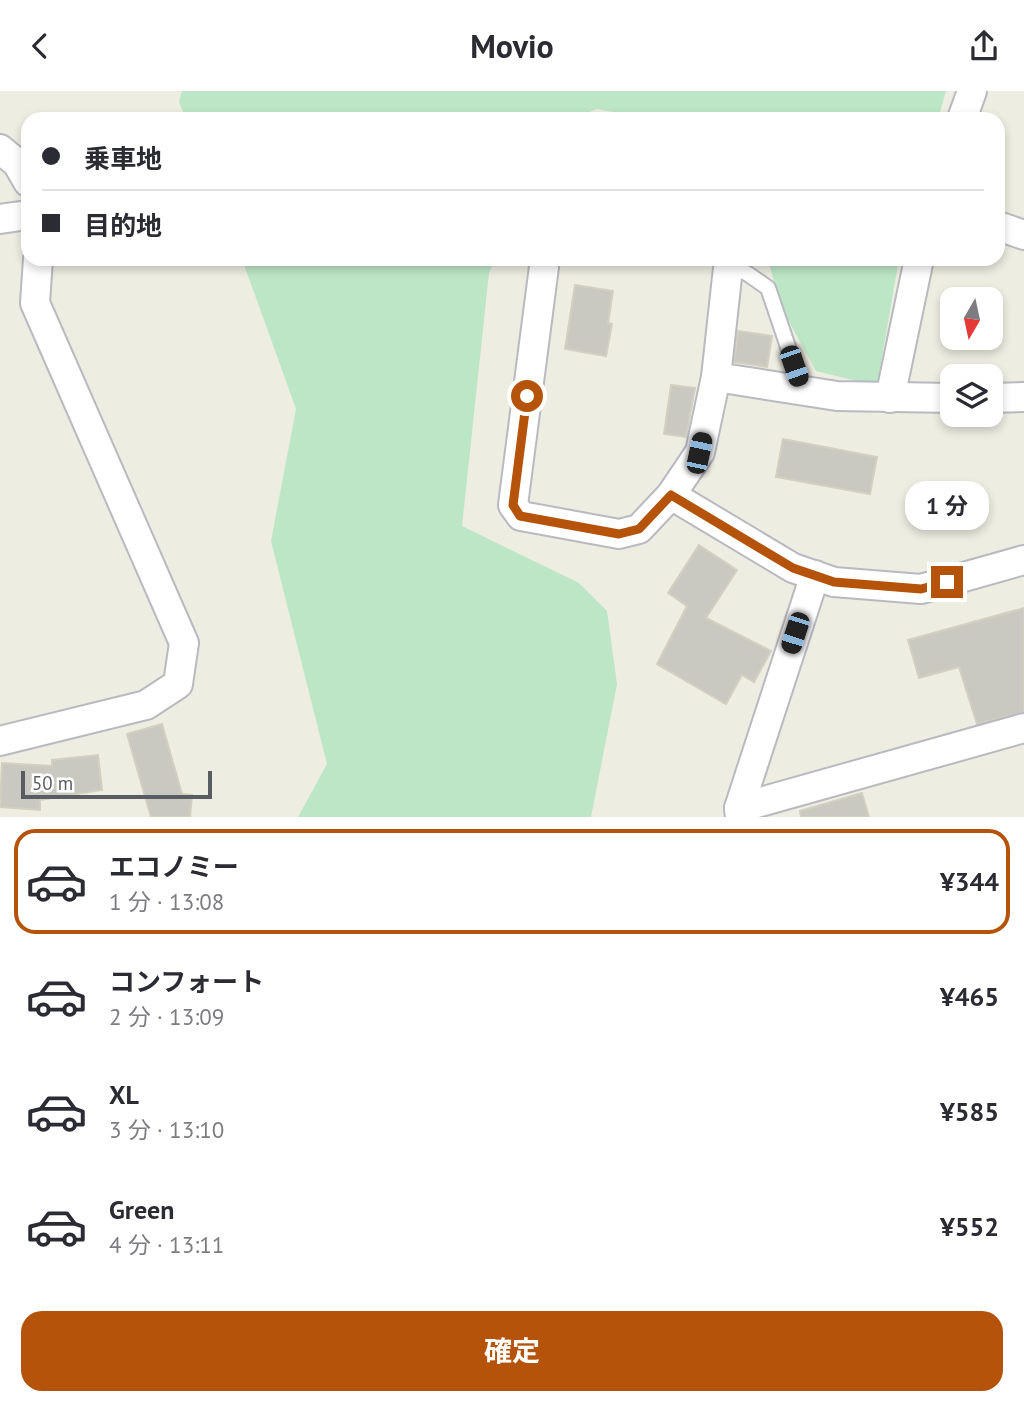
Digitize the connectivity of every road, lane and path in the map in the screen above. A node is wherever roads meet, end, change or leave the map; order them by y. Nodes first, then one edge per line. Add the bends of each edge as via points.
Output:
1 (972, 91) edge
2 (964, 112) edge
3 (0, 149) edge
4 (21, 170) edge
5 (21, 216) edge
6 (0, 219) edge
7 (1005, 228) edge
8 (1024, 235) edge
9 (38, 266) edge
10 (544, 266) edge
11 (729, 266) edge
12 (735, 266) edge
13 (918, 266) edge
14 (716, 377) junction
15 (803, 391) junction
16 (1024, 397) edge
17 (890, 398) junction
18 (940, 398) edge
19 (1003, 398) edge
20 (671, 495) junction
21 (1024, 560) edge
22 (815, 575) junction
23 (1024, 728) edge
24 (0, 741) edge
25 (739, 813) edge

1 - 2 street
3 - 4 street
5 - 6 street
7 - 8 street
9 - 24 street via 35,303 184,643 178,684 146,705
10 - 20 street via 513,505 520,516 619,534 639,529
11 - 14 street
12 - 15 lane via 768,288
13 - 17 street
14 - 15 street
14 - 20 street via 699,453
15 - 17 street
16 - 19 street
17 - 18 street
20 - 22 street via 793,568
21 - 22 street via 921,589 834,582
22 - 25 street
23 - 25 street

